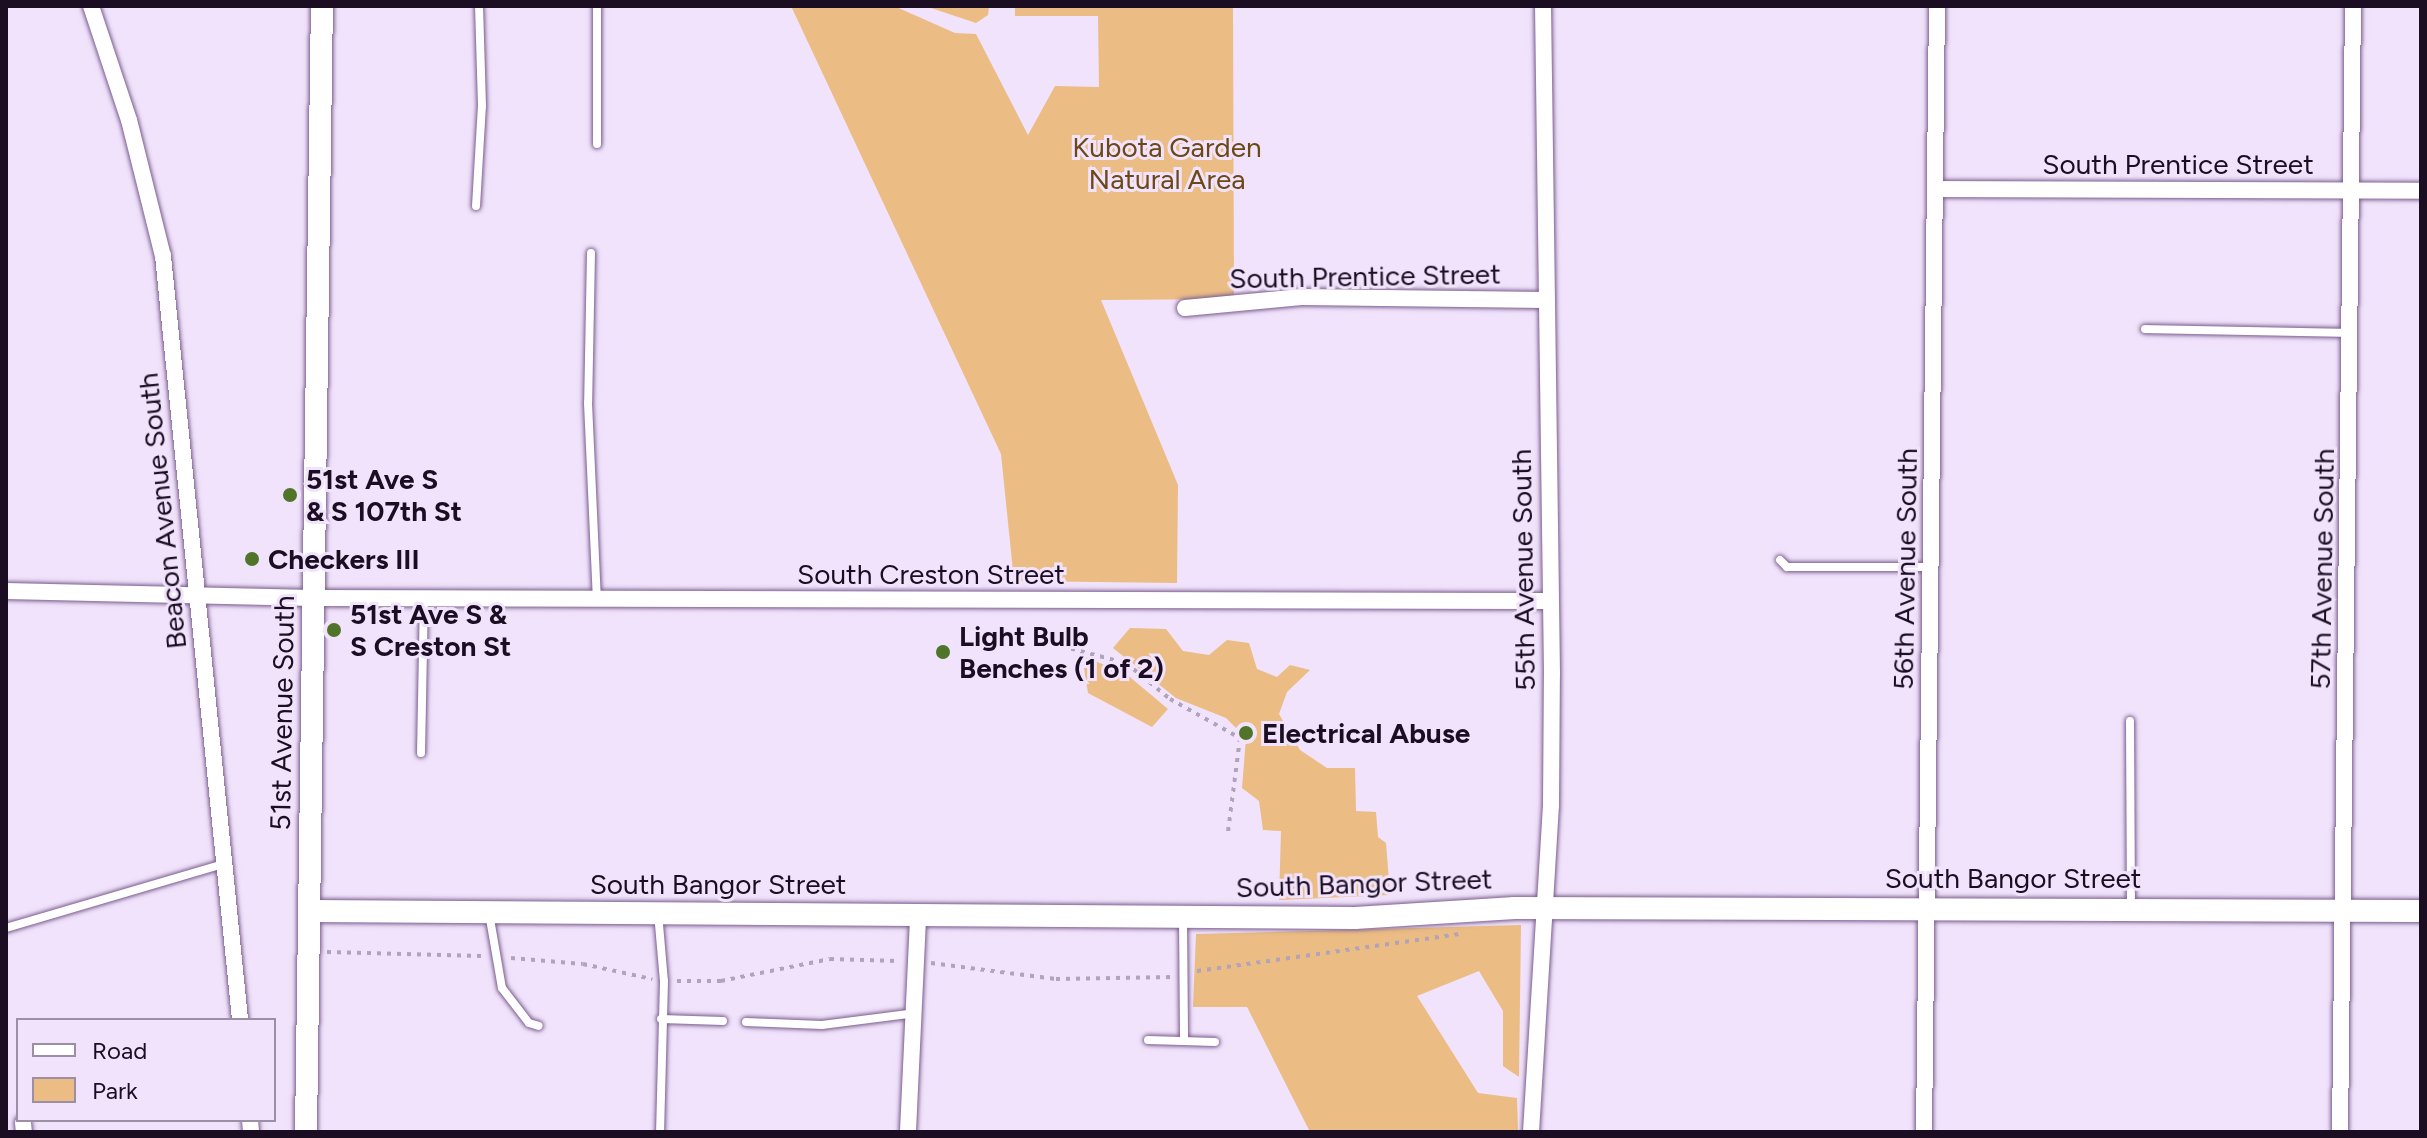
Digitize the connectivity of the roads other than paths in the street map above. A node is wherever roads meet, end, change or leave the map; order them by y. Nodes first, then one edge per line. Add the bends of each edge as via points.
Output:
1 (91, 6) edge
2 (322, 6) edge
3 (479, 6) edge
4 (597, 6) edge
5 (1543, 6) edge
6 (1937, 6) edge
7 (2353, 6) edge
8 (597, 144) dead end
9 (1935, 189) junction
10 (2351, 191) junction
11 (2421, 191) edge
12 (476, 206) dead end
13 (591, 253) dead end
14 (1545, 300) junction
15 (1185, 308) dead end
16 (2145, 329) dead end
17 (2350, 333) junction
18 (1780, 560) dead end
19 (1931, 567) junction
20 (6, 591) edge
21 (196, 594) junction
22 (313, 598) junction
23 (424, 598) junction
24 (597, 599) junction
25 (1549, 601) junction
26 (2130, 721) dead end
27 (421, 753) dead end
28 (224, 864) junction
29 (1926, 907) junction
30 (1542, 908) junction
31 (2131, 909) junction
32 (310, 911) junction
33 (2344, 911) junction
34 (2421, 911) edge
35 (489, 912) junction
36 (658, 913) junction
37 (918, 915) junction
38 (1183, 918) junction
39 (6, 928) edge
40 (917, 1013) junction
41 (240, 1018) edge
42 (661, 1019) junction
43 (723, 1021) dead end
44 (746, 1022) dead end
45 (539, 1026) dead end
46 (1148, 1040) dead end
47 (1184, 1041) junction
48 (1215, 1042) dead end
49 (908, 1131) edge
50 (306, 1132) edge
51 (660, 1132) edge
52 (1531, 1132) edge
53 (1924, 1132) edge
54 (2340, 1132) edge

1 - 21 street, Beacon Avenue South via 129,120 163,256
2 - 22 street, 51st Avenue South
3 - 12 lane via 482,106
4 - 8 lane
5 - 14 street, 55th Avenue South
6 - 9 street, 56th Avenue South
7 - 10 street, 57th Avenue South
9 - 10 street, South Prentice Street
9 - 19 street, 56th Avenue South
10 - 11 street, South Prentice Street
10 - 17 street, 57th Avenue South
13 - 24 lane via 588,403
14 - 15 street, South Prentice Street via 1301,297
14 - 25 street, 55th Avenue South
16 - 17 lane
17 - 33 street, 57th Avenue South
18 - 19 lane via 1787,567
19 - 29 street, 56th Avenue South
20 - 21 street, South Creston Street
21 - 22 street, South Creston Street
21 - 28 street, Beacon Avenue South
22 - 23 street, South Creston Street
22 - 32 street, 51st Avenue South
23 - 24 street, South Creston Street
23 - 27 lane
24 - 25 street, South Creston Street
25 - 30 street, 55th Avenue South via 1551,806
26 - 31 lane
28 - 39 lane
28 - 41 street, Beacon Avenue South
29 - 30 street, South Bangor Street
29 - 31 street, South Bangor Street
29 - 53 street, 56th Avenue South
30 - 38 street, South Bangor Street via 1355,918
30 - 52 street, 55th Avenue South
31 - 33 street, South Bangor Street
32 - 35 street, South Bangor Street
32 - 50 street, 51st Avenue South
33 - 34 street, South Bangor Street
33 - 54 street, 57th Avenue South
35 - 36 street, South Bangor Street
35 - 45 lane via 502,988 529,1023
36 - 37 street, South Bangor Street
36 - 42 lane via 664,981
37 - 38 street, South Bangor Street
37 - 40 street
38 - 47 lane
40 - 44 lane via 822,1025
40 - 49 street
42 - 43 lane
42 - 51 lane
46 - 47 lane
47 - 48 lane

